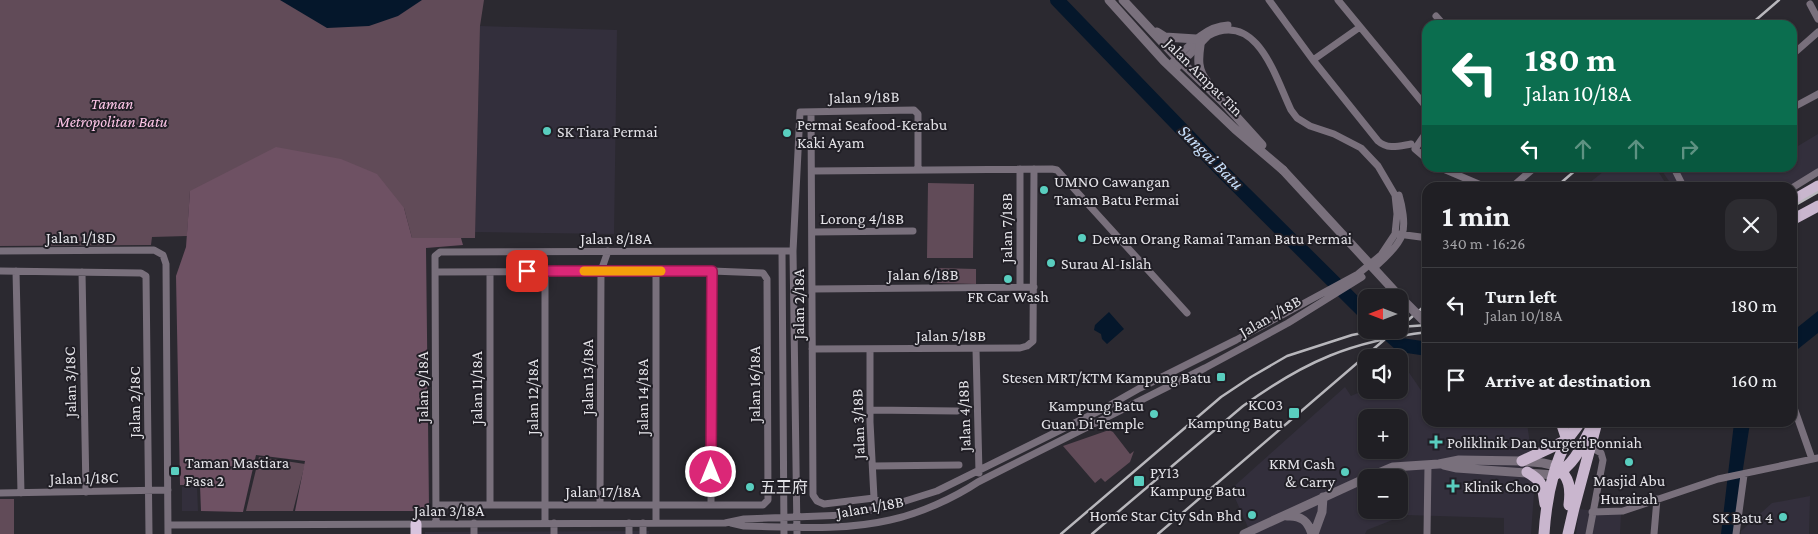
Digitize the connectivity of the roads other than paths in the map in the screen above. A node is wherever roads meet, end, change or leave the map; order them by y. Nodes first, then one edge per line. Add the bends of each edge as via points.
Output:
1 (1109, 0) edge
2 (1269, 0) edge
3 (1338, 0) edge
4 (1126, 3) edge
5 (1810, 4) dead end
6 (1436, 16) dead end
7 (1818, 19) edge
8 (1440, 20) edge
9 (1360, 27) junction
10 (1818, 32) edge
11 (1198, 42) junction
12 (1797, 51) edge
13 (1313, 60) junction
14 (1180, 61) junction
15 (1172, 68) junction
16 (1818, 94) edge
17 (1422, 102) edge
18 (1224, 104) junction
19 (1797, 106) edge
20 (811, 112) junction
21 (1422, 139) edge
22 (1411, 144) dead end
23 (1422, 155) edge
24 (1020, 169) junction
25 (1034, 169) junction
26 (918, 170) junction
27 (1283, 170) junction
28 (812, 171) junction
29 (1450, 172) edge
30 (1529, 172) edge
31 (1818, 172) edge
32 (1474, 182) edge
33 (1518, 182) edge
34 (1797, 185) edge
35 (1818, 186) edge
36 (1797, 198) edge
37 (1818, 206) edge
38 (1797, 217) edge
39 (812, 232) junction
40 (913, 232) dead end
41 (1399, 235) junction
42 (1422, 237) edge
43 (0, 250) edge
44 (608, 251) junction
45 (782, 251) junction
46 (793, 251) junction
47 (440, 252) joint
48 (0, 271) edge
49 (16, 271) junction
50 (546, 271) junction
51 (601, 271) junction
52 (656, 271) junction
53 (712, 271) junction
54 (82, 272) junction
55 (435, 272) junction
56 (490, 272) junction
57 (1359, 276) junction
58 (1020, 287) junction
59 (1034, 287) junction
60 (812, 289) junction
61 (1187, 313) dead end
62 (1278, 317) junction
63 (1422, 319) edge
64 (1288, 323) junction
65 (1281, 327) junction
66 (812, 349) junction
67 (870, 349) junction
68 (976, 349) junction
69 (870, 410) junction
70 (957, 411) dead end
71 (1797, 414) edge
72 (1563, 427) edge
73 (1576, 427) edge
74 (1593, 427) edge
75 (1595, 427) edge
76 (1567, 440) junction
77 (1591, 446) junction
78 (1815, 459) edge
79 (960, 465) dead end
80 (1428, 465) junction
81 (873, 466) junction
82 (1524, 466) junction
83 (1388, 469) edge
84 (979, 470) junction
85 (1558, 471) junction
86 (1743, 475) junction
87 (978, 482) junction
88 (1358, 482) edge
89 (168, 490) junction
90 (148, 491) junction
91 (86, 492) junction
92 (0, 493) edge
93 (21, 493) junction
94 (1323, 497) junction
95 (874, 498) junction
96 (1657, 499) junction
97 (768, 500) joint
98 (711, 504) junction
99 (436, 505) junction
100 (490, 505) junction
101 (545, 505) junction
102 (600, 505) junction
103 (656, 505) junction
104 (886, 507) junction
105 (1546, 511) junction
106 (868, 512) junction
107 (1592, 512) junction
108 (1283, 516) junction
109 (784, 518) junction
110 (797, 518) junction
111 (656, 522) junction
112 (730, 522) junction
113 (545, 523) junction
114 (554, 523) junction
115 (629, 523) junction
116 (643, 523) junction
117 (436, 524) junction
118 (474, 524) junction
119 (168, 525) junction
120 (416, 529) edge
121 (784, 530) edge
122 (797, 530) edge
123 (149, 534) edge
124 (168, 534) edge
125 (474, 534) edge
126 (554, 534) edge
127 (629, 534) edge
128 (643, 534) edge
129 (1244, 534) edge
130 (1313, 534) edge
131 (1426, 534) edge
132 (1544, 534) edge
133 (1567, 534) edge
134 (1589, 534) edge
135 (1654, 534) edge
136 (1736, 534) edge

1 - 15 street, Jalan Ampat Tin
2 - 13 street
3 - 9 street
4 - 11 street via 1160,35
4 - 14 street, Jalan Ampat Tin
5 - 7 street
6 - 8 street
9 - 13 street
9 - 17 street
10 - 12 street
11 - 14 street
11 - 18 street via 1199,70
11 - 41 street via 1211,28 1225,25 1238,26 1254,35 1269,53 1300,114 1353,138 1374,154 1383,166 1400,196 1403,217
13 - 22 street via 1383,145
14 - 15 street
14 - 18 street, Jalan Ampat Tin
15 - 27 street, Jalan Ampat Tin
16 - 19 street
18 - 27 street, Jalan Ampat Tin
20 - 26 street, Jalan 9/18B via 917,111
20 - 28 street, Jalan 2/18A
20 - 46 street, Jalan 2/18A via 799,114
21 - 23 street via 1415,149
24 - 25 street
24 - 26 street
24 - 58 street, Jalan 7/18B
25 - 59 street, Jalan 7/18B
25 - 61 street via 1057,170
26 - 28 street
27 - 63 street, Jalan Ampat Tin, bridge
28 - 39 street, Jalan 2/18A
29 - 32 street
30 - 33 street
31 - 34 street
35 - 36 main road
37 - 38 main road
39 - 40 street, Lorong 4/18B
39 - 60 street, Jalan 2/18A
41 - 42 street
41 - 57 street, Jalan 1/18B
43 - 89 street, Jalan 1/18D via 154,250 165,258
44 - 45 street, Jalan 8/18A
44 - 47 street, Jalan 8/18A
44 - 51 street, Jalan 13/18A
45 - 46 street, Jalan 8/18A
45 - 109 street, Jalan 2/18A
46 - 110 street, Jalan 2/18A
47 - 55 street, Jalan 9/18A via 435,256
48 - 49 street
49 - 54 street
49 - 93 street
50 - 51 street
50 - 56 street
50 - 101 street, Jalan 12/18A
51 - 52 street
51 - 102 street, Jalan 13/18A
52 - 53 street
52 - 103 street, Jalan 14/18A
53 - 97 street, Jalan 16/18A via 760,272 767,279
53 - 98 street
54 - 90 street, Jalan 2/18C via 141,273 147,278
54 - 91 street, Jalan 3/18C
55 - 56 street
55 - 99 street, Jalan 9/18A
56 - 100 street, Jalan 11/18A
57 - 62 street, Jalan 1/18B
57 - 64 street, Jalan 1/18B
58 - 59 street, Jalan 6/18B
58 - 60 street, Jalan 6/18B
59 - 68 street, Jalan 5/18B via 1033,341 1020,348
60 - 66 street, Jalan 2/18A
62 - 64 street
62 - 65 street
62 - 84 street, Jalan 1/18B
64 - 65 street, Jalan 1/18B
65 - 87 street, Jalan 1/18B
66 - 67 street, Jalan 5/18B
66 - 95 street, Jalan 2/18A via 813,495 824,504
67 - 68 street, Jalan 5/18B
67 - 69 street, Jalan 3/18B
68 - 84 street, Jalan 4/18B
69 - 70 street
69 - 81 street, Jalan 3/18B
71 - 78 street
72 - 76 main road
73 - 76 main road
74 - 85 main road via 1573,460
75 - 77 main road
76 - 82 main road
76 - 85 main road
77 - 107 street via 1601,453 1603,460
77 - 133 main road
78 - 86 street
79 - 81 street
80 - 82 street via 1459,460
80 - 83 street
80 - 131 street
81 - 95 street, Jalan 3/18B
82 - 85 street via 1543,462
82 - 105 main road via 1541,484
84 - 87 street, Jalan 4/18B
84 - 104 street, Jalan 1/18B via 937,491
85 - 105 main road
85 - 133 main road via 1568,478 1571,489
86 - 96 street via 1718,479
86 - 136 street
87 - 122 street, Jalan 1/18B via 917,512 892,520
88 - 94 street
89 - 90 street, Jalan 1/18C
89 - 119 street
90 - 91 street, Jalan 1/18C
90 - 123 street, Jalan 2/18C
91 - 93 street, Jalan 1/18C
92 - 93 street, Jalan 1/18C
94 - 108 street
94 - 130 street via 1322,512
95 - 104 street
95 - 106 street
96 - 107 street via 1623,511
96 - 135 street
97 - 98 street, Jalan 17/18A via 763,504
98 - 103 street, Jalan 17/18A
99 - 100 street, Jalan 17/18A
99 - 117 street, Jalan 9/18A
100 - 101 street, Jalan 17/18A
101 - 102 street, Jalan 17/18A
101 - 113 street, Jalan 12/18A
102 - 103 street, Jalan 17/18A
103 - 111 street, Jalan 14/18A
104 - 106 street, Jalan 1/18B
105 - 132 main road
106 - 110 street, Jalan 1/18B
107 - 134 street
108 - 129 street
108 - 130 street via 1303,519
109 - 110 street, Jalan 1/18B
109 - 112 street, Jalan 3/18A
109 - 121 street, Jalan 2/18A
110 - 122 street, Jalan 2/18A
111 - 112 street, Jalan 3/18A
111 - 116 street, Jalan 3/18A
112 - 121 street, Jalan 3/18A
113 - 114 street, Jalan 3/18A
113 - 118 street, Jalan 3/18A
114 - 115 street, Jalan 3/18A
114 - 126 street
115 - 116 street, Jalan 3/18A
115 - 127 street
116 - 128 street
117 - 118 street, Jalan 3/18A
117 - 120 street, Jalan 3/18A
118 - 125 street
119 - 120 street, Jalan 3/18A
119 - 124 street
121 - 122 street, Jalan 1/18B

